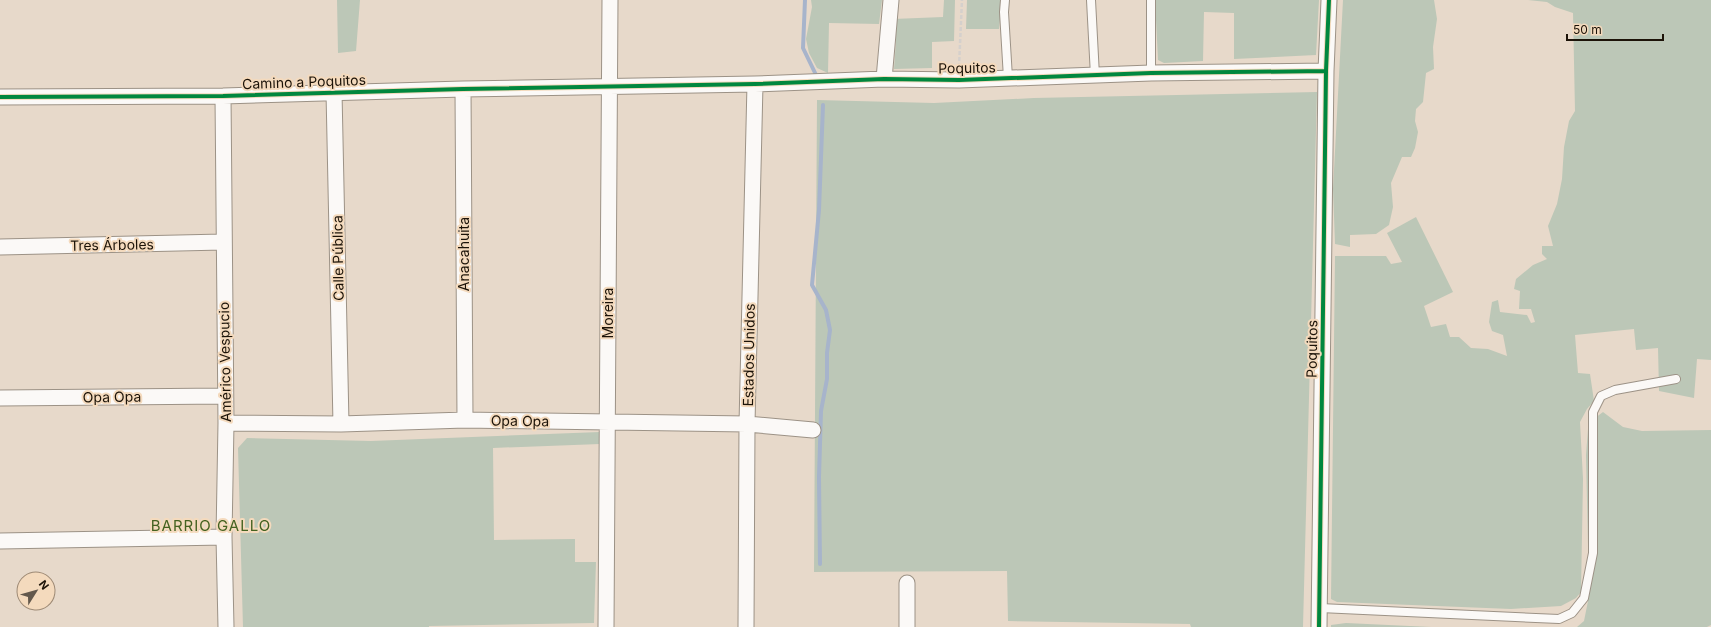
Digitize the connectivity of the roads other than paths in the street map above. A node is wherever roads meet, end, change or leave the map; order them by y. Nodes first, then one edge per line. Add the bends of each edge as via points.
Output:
1 (610, 0) edge
2 (891, 0) edge
3 (1005, 0) edge
4 (1091, 0) edge
5 (1151, 0) edge
6 (1329, 0) edge
7 (1326, 71) junction
8 (1151, 73) junction
9 (1095, 76) junction
10 (1008, 78) junction
11 (884, 79) junction
12 (755, 84) junction
13 (610, 86) junction
14 (463, 89) junction
15 (334, 92) junction
16 (223, 96) junction
17 (0, 97) edge
18 (223, 242) junction
19 (0, 247) edge
20 (1676, 379) dead end
21 (225, 396) junction
22 (0, 398) edge
23 (465, 420) junction
24 (607, 422) junction
25 (226, 424) junction
26 (341, 424) junction
27 (747, 424) junction
28 (813, 430) dead end
29 (224, 537) junction
30 (0, 541) edge
31 (907, 583) dead end
32 (1320, 608) junction
33 (226, 627) edge
34 (606, 627) edge
35 (746, 627) edge
36 (907, 627) edge
37 (1319, 627) edge

1 - 13 street, Moreira
2 - 11 street
3 - 10 lane
4 - 9 lane
5 - 8 lane
6 - 7 street, Poquitos
7 - 8 street, Poquitos
7 - 32 street, Poquitos
8 - 9 street, Poquitos
9 - 10 street, Poquitos
10 - 11 street, Poquitos
11 - 12 street, Poquitos
12 - 13 street, Poquitos
12 - 27 street, Estados Unidos
13 - 14 street, Camino a Poquitos
13 - 24 street, Moreira
14 - 15 street, Camino a Poquitos
14 - 23 street, Anacahuita
15 - 16 street, Camino a Poquitos
15 - 26 street, Calle Pública
16 - 17 street, Camino a Poquitos
16 - 18 street, Américo Vespucio
18 - 19 street, Tres Árboles
18 - 21 street, Américo Vespucio
20 - 32 lane via 1614,390 1601,396 1592,412 1593,552 1584,598 1572,613 1559,619
21 - 22 street, Opa Opa
21 - 25 street, Américo Vespucio
23 - 24 street, Opa Opa
23 - 26 street, Opa Opa
24 - 27 street, Opa Opa
24 - 34 street, Moreira
25 - 26 street, Opa Opa
25 - 29 street, Américo Vespucio
27 - 28 street, Opa Opa
27 - 35 street, Estados Unidos
29 - 30 street
29 - 33 street, Américo Vespucio
31 - 36 street
32 - 37 street, Poquitos

